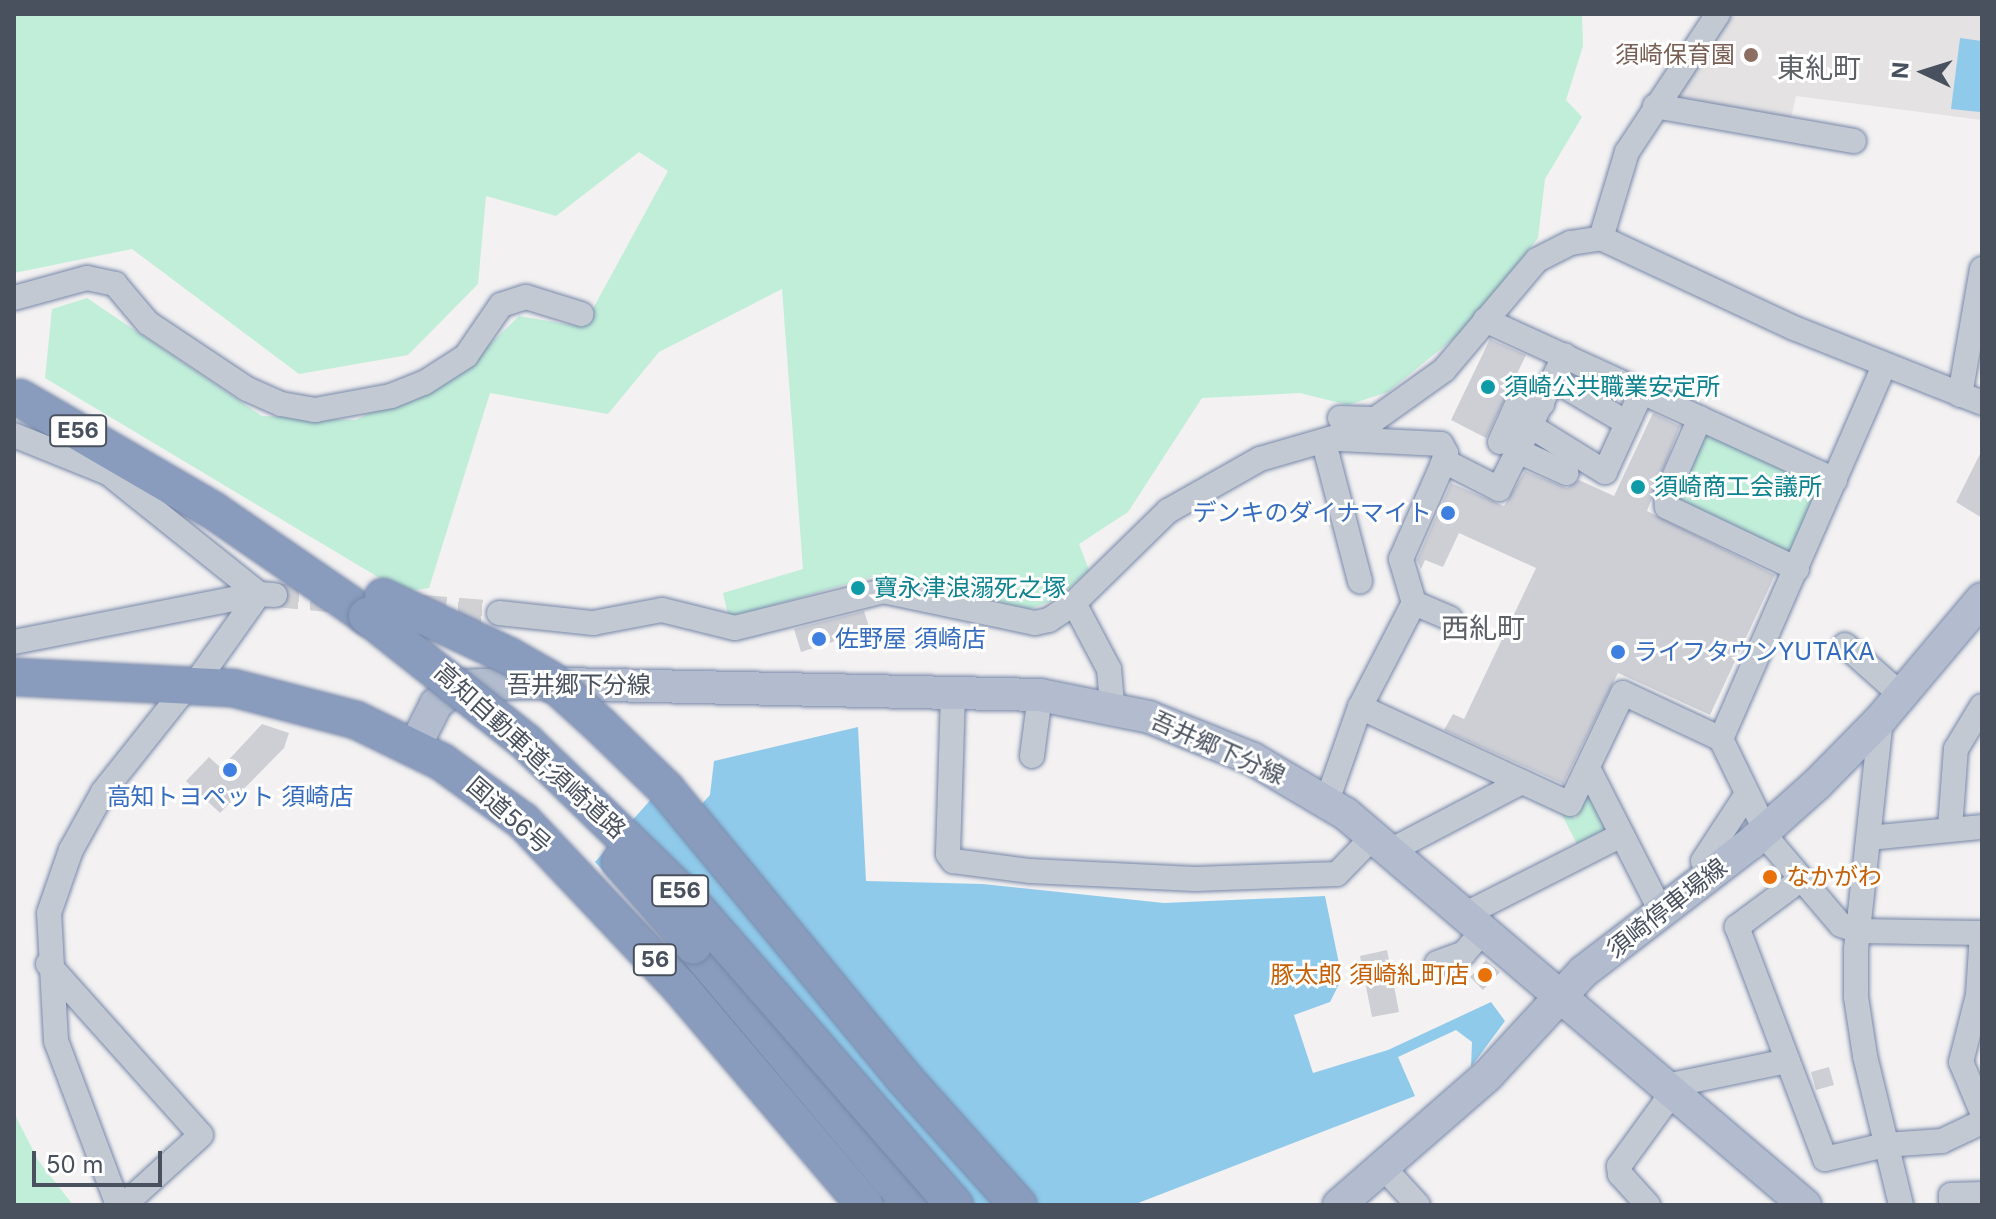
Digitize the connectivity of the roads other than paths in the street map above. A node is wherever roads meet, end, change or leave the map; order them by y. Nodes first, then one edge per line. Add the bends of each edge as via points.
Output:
1 (1718, 14) edge
2 (1655, 106) junction
3 (1854, 141) dead end
4 (1601, 238) junction
5 (1982, 269) edge
6 (14, 298) edge
7 (581, 314) dead end
8 (1485, 320) junction
9 (1565, 355) junction
10 (1884, 366) junction
11 (1554, 380) junction
12 (1642, 391) junction
13 (20, 398) dead end
14 (1971, 399) edge
15 (1542, 404) junction
16 (1700, 418) junction
17 (1627, 423) junction
18 (1532, 427) junction
19 (1334, 433) junction
20 (14, 435) edge
21 (1510, 447) junction
22 (136, 463) junction
23 (1442, 466) junction
24 (1566, 473) dead end
25 (1835, 480) junction
26 (1797, 569) junction
27 (1360, 581) dead end
28 (267, 595) junction
29 (1982, 599) edge
30 (1074, 603) junction
31 (1414, 603) junction
32 (371, 613) junction
33 (499, 613) tunnel mouth
34 (1450, 618) dead end
35 (14, 642) edge
36 (1845, 645) dead end
37 (14, 677) edge
38 (192, 684) junction
39 (953, 694) junction
40 (1040, 695) junction
41 (1112, 706) junction
42 (1890, 706) junction
43 (1982, 706) edge
44 (1360, 707) junction
45 (1721, 739) junction
46 (415, 746) junction
47 (1032, 756) dead end
48 (1588, 768) junction
49 (1522, 782) junction
50 (1745, 797) junction
51 (1327, 801) junction
52 (1982, 827) edge
53 (1950, 828) junction
54 (1764, 831) junction
55 (1622, 835) junction
56 (1869, 838) junction
57 (1381, 844) junction
58 (1703, 861) dead end
59 (1800, 880) junction
60 (1662, 913) junction
61 (1473, 924) junction
62 (1858, 931) junction
63 (1982, 933) edge
64 (1437, 963) dead end
65 (48, 964) junction
66 (1558, 995) junction
67 (1787, 1061) junction
68 (1671, 1092) junction
69 (1982, 1112) edge
70 (1982, 1122) edge
71 (1885, 1145) junction
72 (1382, 1166) junction
73 (1982, 1194) edge
74 (1793, 1203) edge
75 (1643, 1204) edge
76 (121, 1205) edge
77 (865, 1205) edge
78 (912, 1205) edge
79 (954, 1205) edge
80 (1018, 1205) edge
81 (1339, 1205) edge
82 (1418, 1205) edge
83 (1901, 1205) edge
84 (1951, 1205) edge

1 - 2 street
2 - 3 street
2 - 4 street via 1627,152
4 - 8 street via 1571,243 1537,260
4 - 10 street
5 - 14 street
6 - 7 street via 87,278 115,284 148,323 247,389 281,404 315,410 391,396 424,383 466,356 501,305 526,297
8 - 9 street
8 - 19 street via 1444,370 1372,419
9 - 11 street
9 - 12 street
10 - 14 street
10 - 25 street
11 - 15 street
11 - 17 street
12 - 16 street
12 - 17 street
13 - 22 highway, 高知自動車道;須崎道路 / E56
15 - 18 street
15 - 21 street via 1520,398
16 - 25 street
16 - 26 street via 1666,496 1667,507
17 - 18 street via 1605,472
18 - 21 street
19 - 23 street via 1441,444 1446,453
19 - 27 street
19 - 30 street via 1258,455 1168,511
20 - 28 street via 108,473
21 - 23 street via 1499,489 1450,464
21 - 24 street
22 - 32 highway, 高知自動車道;須崎道路 / E56
22 - 32 highway via 200,488
23 - 31 street via 1401,559
25 - 26 street
26 - 45 street
28 - 35 street
28 - 38 street
29 - 42 main road, 須崎停車場線
30 - 33 street via 1035,623 883,591 735,628 662,610 593,623
30 - 41 street via 1109,669
31 - 34 street
31 - 44 street
32 - 78 highway, bridge via 608,849
32 - 79 highway, 高知自動車道;須崎道路 / E56, bridge via 527,743 683,894
32 - 80 highway, bridge via 536,671 601,726 666,789 904,1078
36 - 42 street
37 - 38 highway, 国道56号 / 56
38 - 46 highway, 国道56号 / 56 via 288,699
38 - 65 street via 103,792 71,850 49,913
39 - 40 main road, 吾井郷下分線
39 - 46 main road, 吾井郷下分線 via 535,683 461,686 436,704
39 - 57 street via 948,854 953,861 1030,871 1195,879 1337,874
40 - 41 main road, 吾井郷下分線
40 - 47 street
41 - 51 main road, 吾井郷下分線 via 1217,742
42 - 54 main road, 須崎停車場線
42 - 56 street
43 - 53 street via 1956,749
44 - 49 street
44 - 51 street
45 - 48 street via 1623,693
45 - 50 street
46 - 77 highway, 国道56号 / 56 via 523,821 679,986
48 - 49 street via 1570,804
48 - 55 street
49 - 57 street
50 - 54 street
50 - 58 street
51 - 57 main road, 吾井郷下分線
52 - 53 street
53 - 56 street
54 - 59 street
54 - 60 main road, 須崎停車場線
55 - 60 street
55 - 61 street
56 - 62 street
57 - 61 main road, 吾井郷下分線
59 - 62 street via 1841,925
59 - 67 street via 1737,927
60 - 66 main road, 須崎停車場線
61 - 64 street via 1464,953
61 - 66 main road, 吾井郷下分線
62 - 63 street
62 - 71 street via 1856,997
63 - 69 street via 1978,995 1961,1062
65 - 76 street via 61,1061
65 - 76 street via 201,1135
66 - 68 main road, 吾井郷下分線
66 - 72 main road, 須崎停車場線 via 1488,1075
67 - 68 street
67 - 71 street via 1825,1159
68 - 74 main road, 吾井郷下分線
68 - 75 street via 1619,1166
70 - 71 street via 1942,1141
71 - 83 street
72 - 81 main road, 須崎停車場線
72 - 82 street
73 - 84 street via 1951,1195

